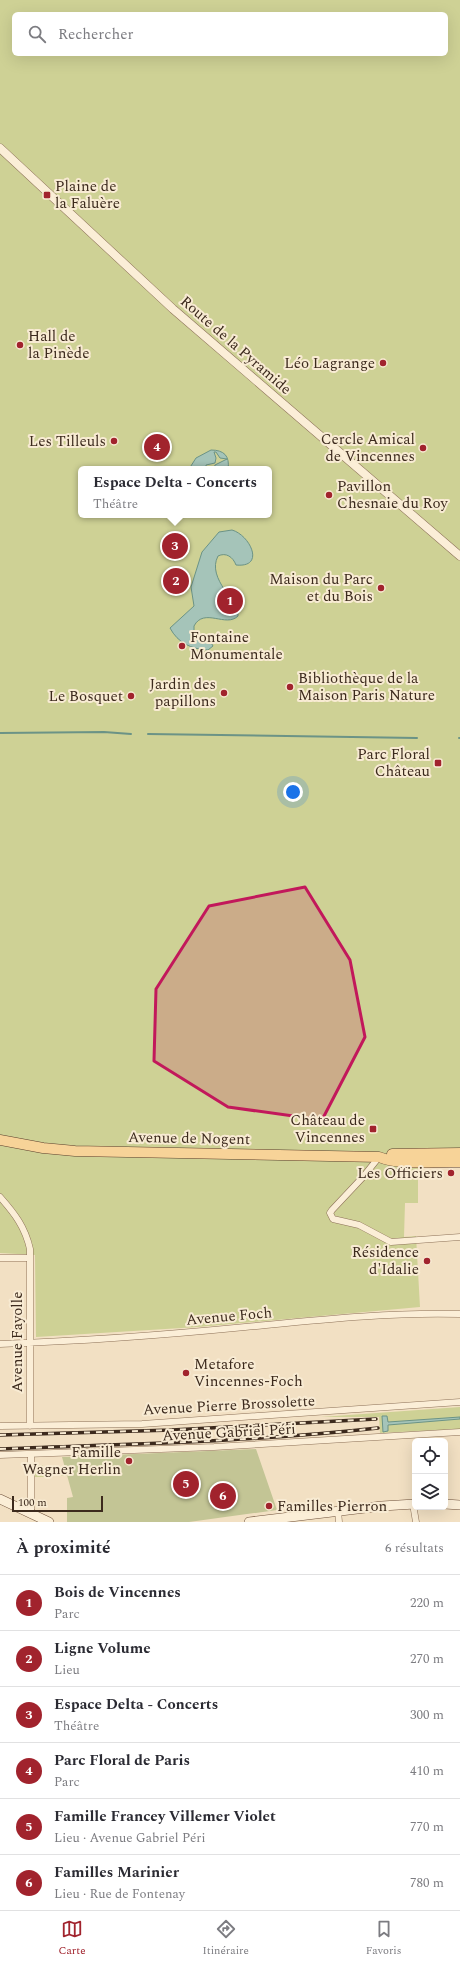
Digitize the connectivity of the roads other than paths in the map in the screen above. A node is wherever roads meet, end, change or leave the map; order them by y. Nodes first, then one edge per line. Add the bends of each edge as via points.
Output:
1 (0, 148) edge
2 (460, 556) edge
3 (0, 1140) edge
4 (460, 1153) edge
5 (379, 1157) junction
6 (460, 1162) edge
7 (0, 1197) edge
8 (460, 1237) edge
9 (0, 1258) edge
10 (30, 1258) junction
11 (460, 1314) edge
12 (30, 1342) junction
13 (0, 1344) edge
14 (460, 1402) edge
15 (0, 1426) edge
16 (30, 1426) junction
17 (460, 1432) edge
18 (31, 1454) junction
19 (0, 1455) edge
20 (0, 1499) edge
21 (412, 1504) edge
22 (448, 1504) edge
23 (460, 1505) edge
24 (415, 1510) edge
25 (338, 1511) junction
26 (31, 1513) junction
27 (305, 1519) edge
28 (49, 1522) edge
29 (249, 1522) edge
30 (339, 1522) edge
31 (416, 1522) edge

1 - 2 street, Route de la Pyramide via 178,314
3 - 5 main road, Avenue de Nogent via 75,1151
4 - 5 main road, Avenue de Nogent
5 - 6 main road, Avenue de Nogent via 386,1160 418,1162
5 - 8 street via 332,1210 331,1217 336,1221 359,1225 391,1242
7 - 10 street, Avenue Fayolle via 23,1227 28,1238
9 - 10 street
10 - 12 street, Avenue Fayolle
11 - 12 street, Avenue Foch via 368,1315 177,1334
12 - 13 street, Avenue Foch
12 - 16 street, Avenue Fayolle
14 - 16 street, Avenue Pierre Brossolette via 200,1421
15 - 16 street, Avenue Pierre Brossolette
17 - 18 street, Avenue Gabriel Péri via 214,1447
18 - 19 street, Avenue Gabriel Péri
18 - 26 street
20 - 26 main road
21 - 25 main road
22 - 23 main road
24 - 31 street
25 - 27 main road
25 - 30 street
26 - 28 main road
27 - 29 main road

